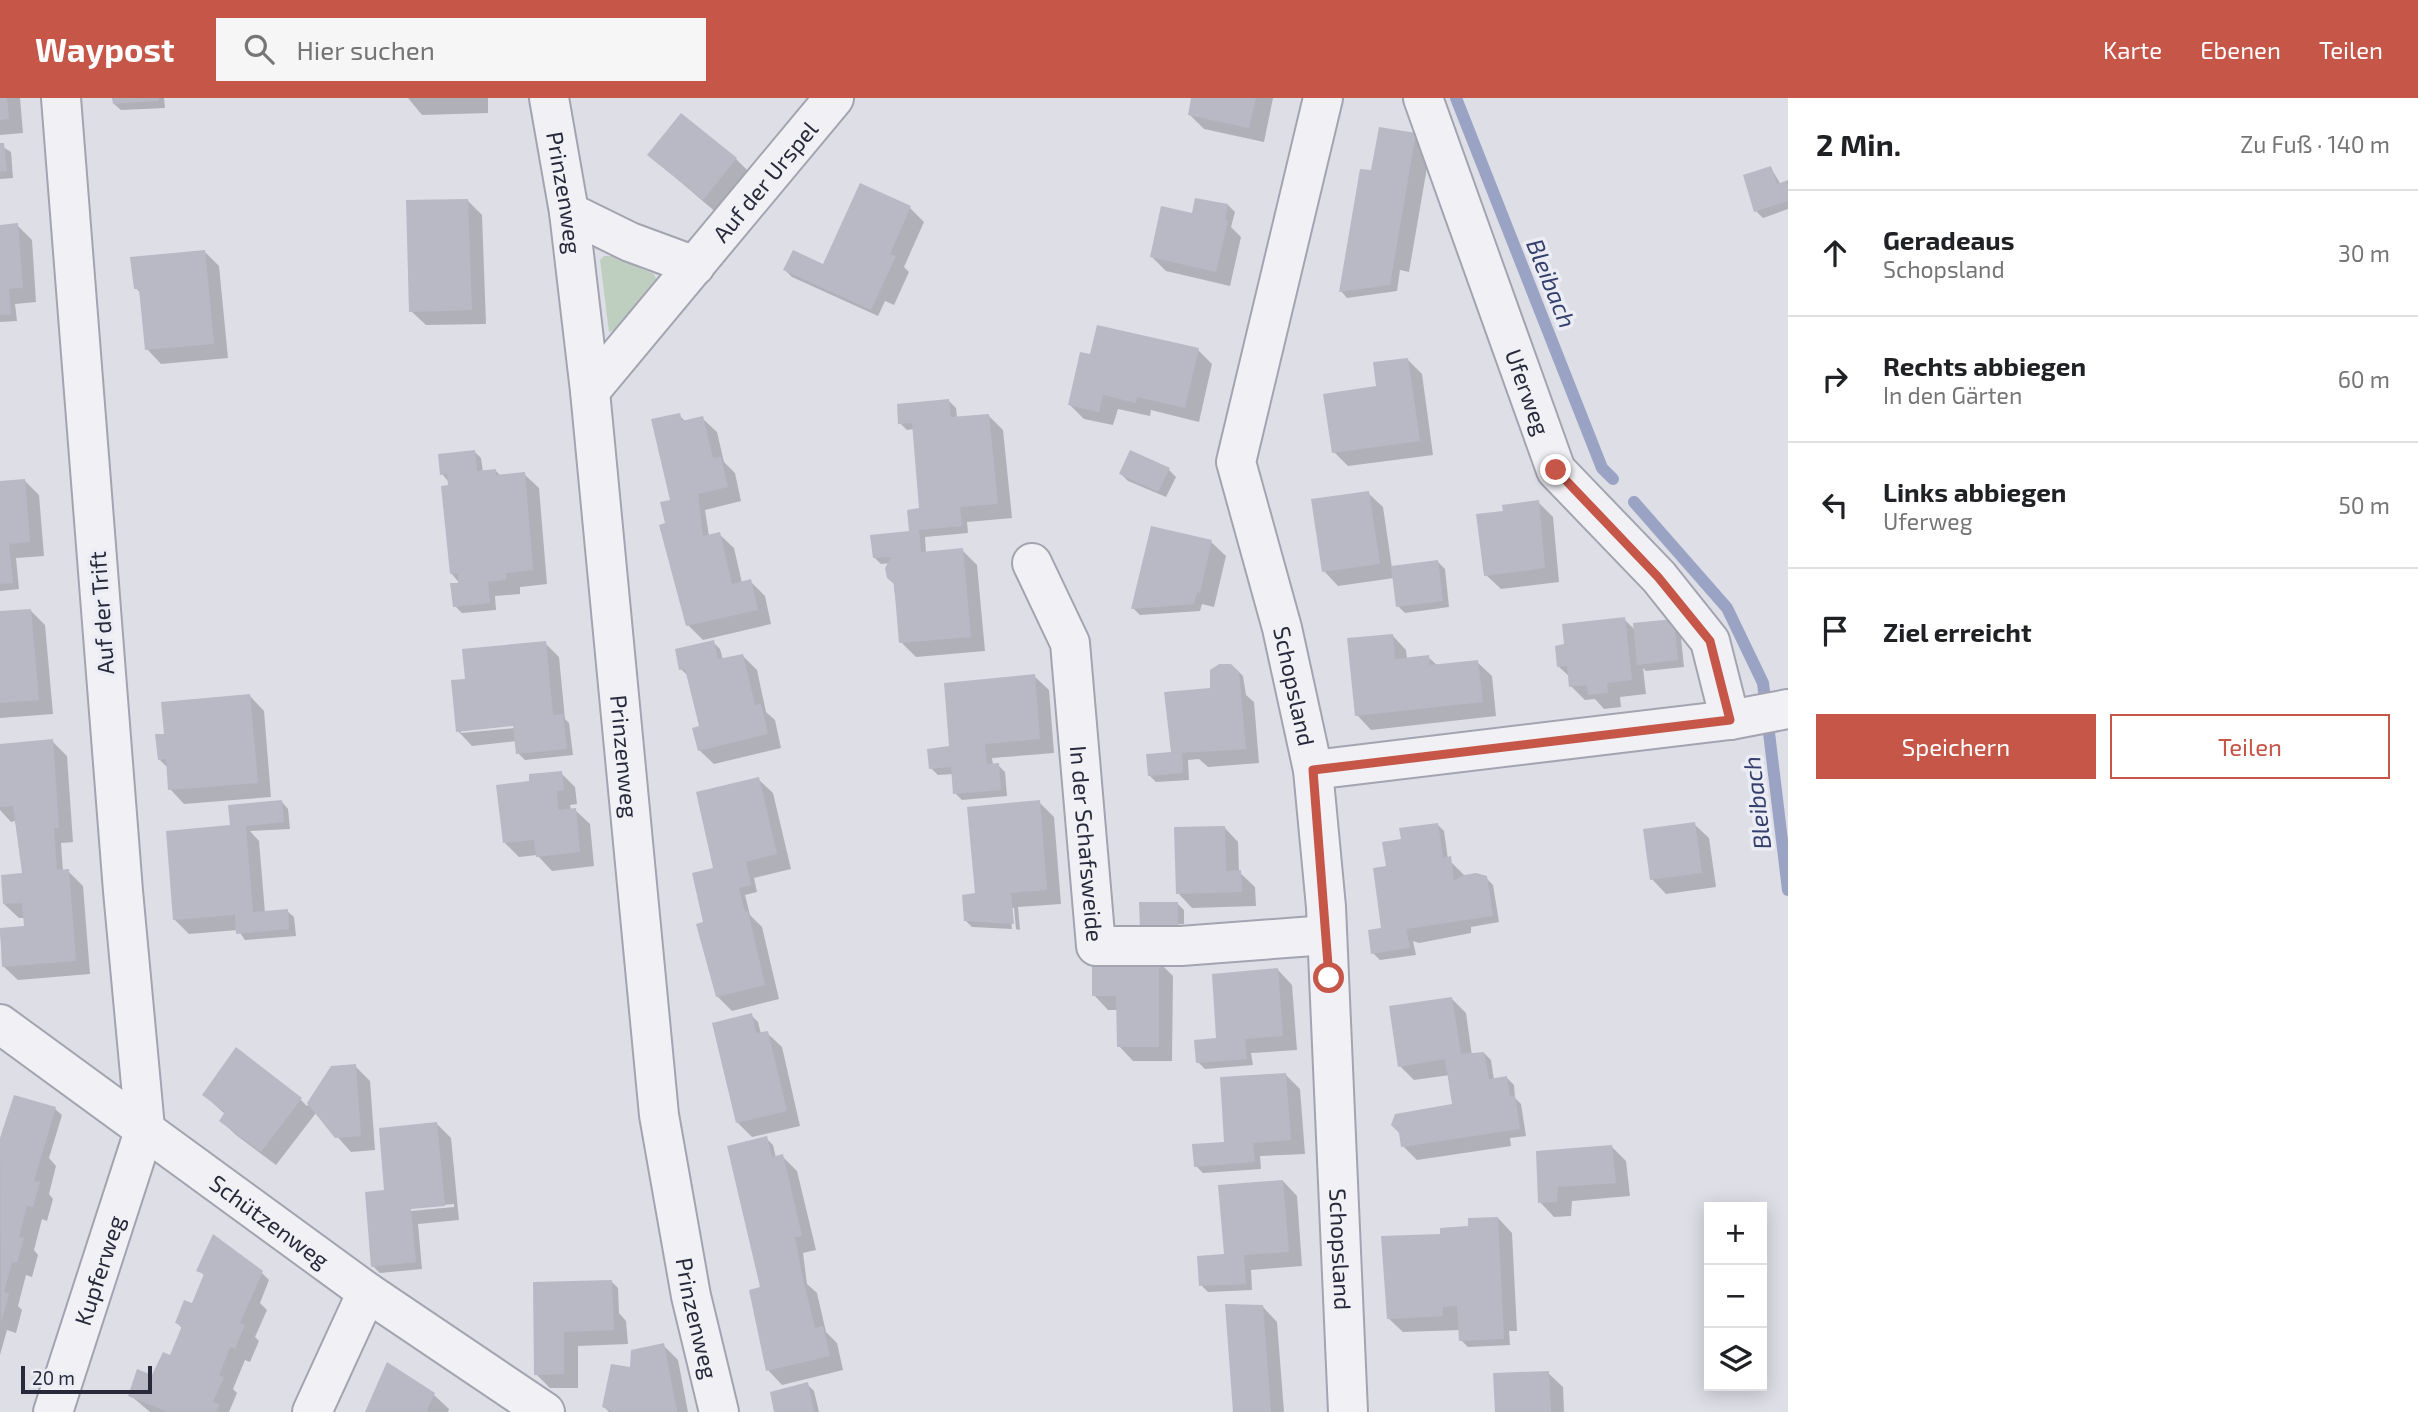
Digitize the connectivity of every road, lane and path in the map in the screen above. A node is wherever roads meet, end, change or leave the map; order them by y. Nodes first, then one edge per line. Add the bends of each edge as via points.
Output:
1 (61, 98) edge
2 (549, 98) edge
3 (834, 98) edge
4 (1323, 98) edge
5 (1423, 98) edge
6 (569, 212) junction
7 (695, 266) junction
8 (590, 391) junction
9 (1032, 563) dead end
10 (1756, 714) edge
11 (1313, 770) junction
12 (1327, 935) junction
13 (0, 1024) edge
14 (145, 1128) junction
15 (367, 1292) junction
16 (53, 1412) edge
17 (312, 1412) edge
18 (545, 1412) edge
19 (719, 1412) edge
20 (1348, 1412) edge

1 - 14 street, Auf der Trift
2 - 6 street, Prinzenweg
3 - 7 street, Auf der Urspel
4 - 11 street, Schopsland via 1237,462 1282,628
5 - 10 street, Uferweg via 1556,470 1658,577 1710,641
6 - 7 street via 630,242
6 - 8 street, Prinzenweg
7 - 8 street, Auf der Urspel
8 - 19 street, Prinzenweg via 659,1115 691,1296
9 - 12 street, In der Schafsweide via 1070,643 1096,946 1181,946
10 - 11 street
11 - 12 street, Schopsland
12 - 20 street, Schopsland
13 - 14 street, Schützenweg
14 - 15 street, Schützenweg
14 - 16 street, Kupferweg
15 - 17 street
15 - 18 street, Schützenweg

